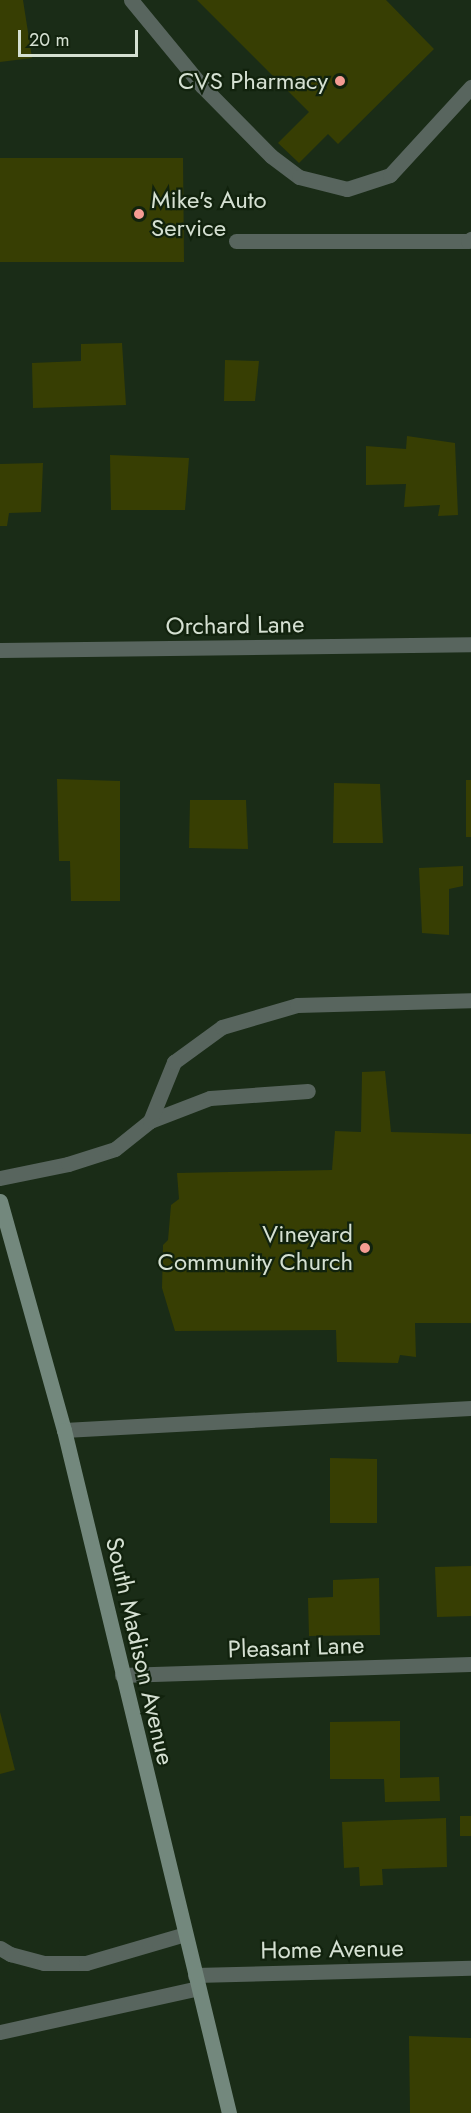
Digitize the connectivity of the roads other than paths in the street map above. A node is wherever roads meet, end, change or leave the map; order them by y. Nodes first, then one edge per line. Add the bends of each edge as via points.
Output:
1 (131, 0) edge
2 (471, 87) edge
3 (471, 239) edge
4 (236, 241) dead end
5 (471, 644) edge
6 (0, 650) edge
7 (471, 1000) edge
8 (308, 1090) dead end
9 (150, 1120) junction
10 (0, 1178) edge
11 (0, 1204) edge
12 (471, 1408) edge
13 (64, 1430) junction
14 (471, 1664) edge
15 (122, 1675) junction
16 (185, 1934) junction
17 (0, 1948) edge
18 (471, 1968) edge
19 (196, 1981) junction
20 (0, 2032) edge
21 (229, 2113) edge

1 - 2 street via 202,86 271,156 299,177 347,189 390,175
3 - 4 street
5 - 6 street, Orchard Lane
7 - 9 street via 297,1005 222,1027 174,1062
8 - 9 street via 210,1098
9 - 10 street via 115,1149 68,1164
11 - 13 main road, South Madison Avenue
12 - 13 street
13 - 15 main road, South Madison Avenue
14 - 15 street, Pleasant Lane
15 - 16 main road, South Madison Avenue
16 - 17 street via 86,1963 44,1963
16 - 19 main road, South Madison Avenue
18 - 19 street, Home Avenue
19 - 20 street, Home Avenue
19 - 21 main road, South Madison Avenue

